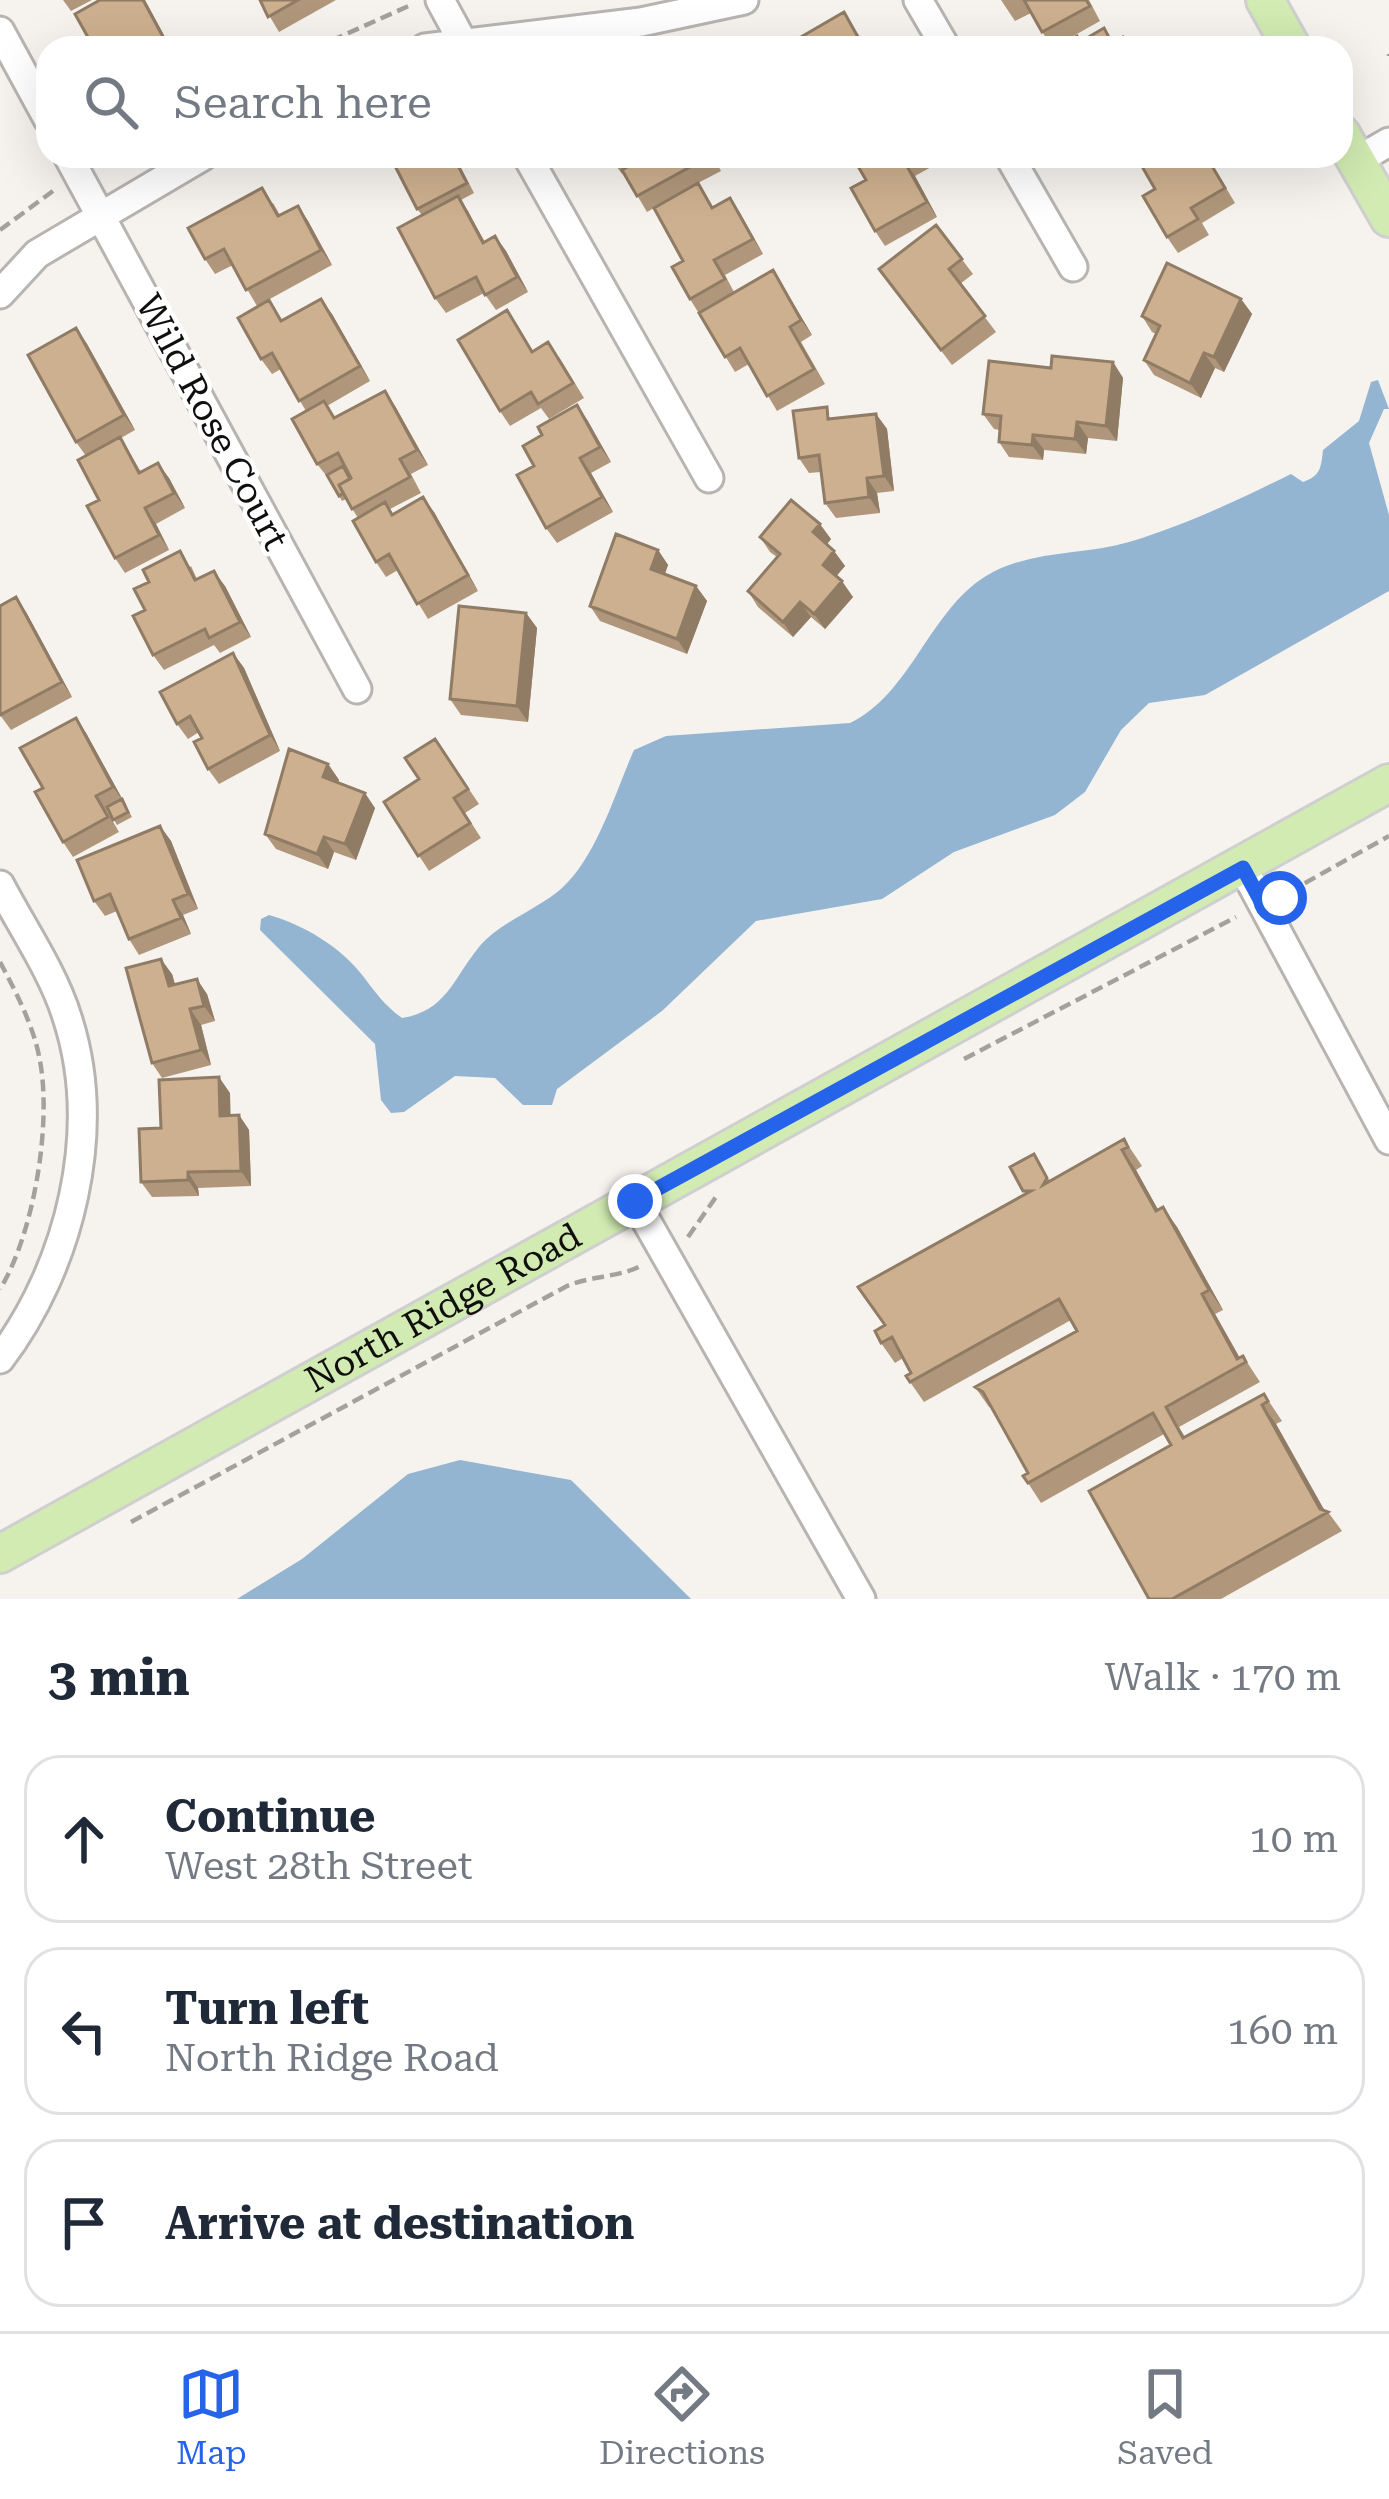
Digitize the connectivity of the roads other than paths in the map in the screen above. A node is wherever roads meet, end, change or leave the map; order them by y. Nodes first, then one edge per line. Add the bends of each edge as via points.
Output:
1 (440, 0) edge
2 (744, 0) edge
3 (918, 0) edge
4 (1265, 0) edge
5 (0, 31) edge
6 (460, 36) edge
7 (528, 36) edge
8 (939, 36) edge
9 (1285, 36) edge
10 (36, 97) edge
11 (1389, 142) edge
12 (1353, 147) edge
13 (1353, 157) edge
14 (75, 168) edge
15 (181, 168) edge
16 (534, 168) edge
17 (1016, 168) edge
18 (99, 213) junction
19 (1389, 218) edge
20 (1073, 267) dead end
21 (0, 294) edge
22 (709, 478) dead end
23 (357, 688) dead end
24 (1389, 783) edge
25 (1243, 868) junction
26 (0, 885) edge
27 (1389, 1140) edge
28 (635, 1201) junction
29 (0, 1359) edge
30 (0, 1554) edge
31 (861, 1599) edge

1 - 6 street
2 - 7 street
3 - 8 street
4 - 9 main road
5 - 10 street
11 - 12 street
13 - 19 main road
14 - 18 street, Wild Rose Court
15 - 18 street
16 - 22 street
17 - 20 street
18 - 21 street via 37,254
18 - 23 street, Wild Rose Court
24 - 25 main road, North Ridge Road
25 - 27 street
25 - 28 main road, North Ridge Road
26 - 29 street via 67,1015 78,1103 76,1186 52,1274
28 - 30 main road, North Ridge Road
28 - 31 street

